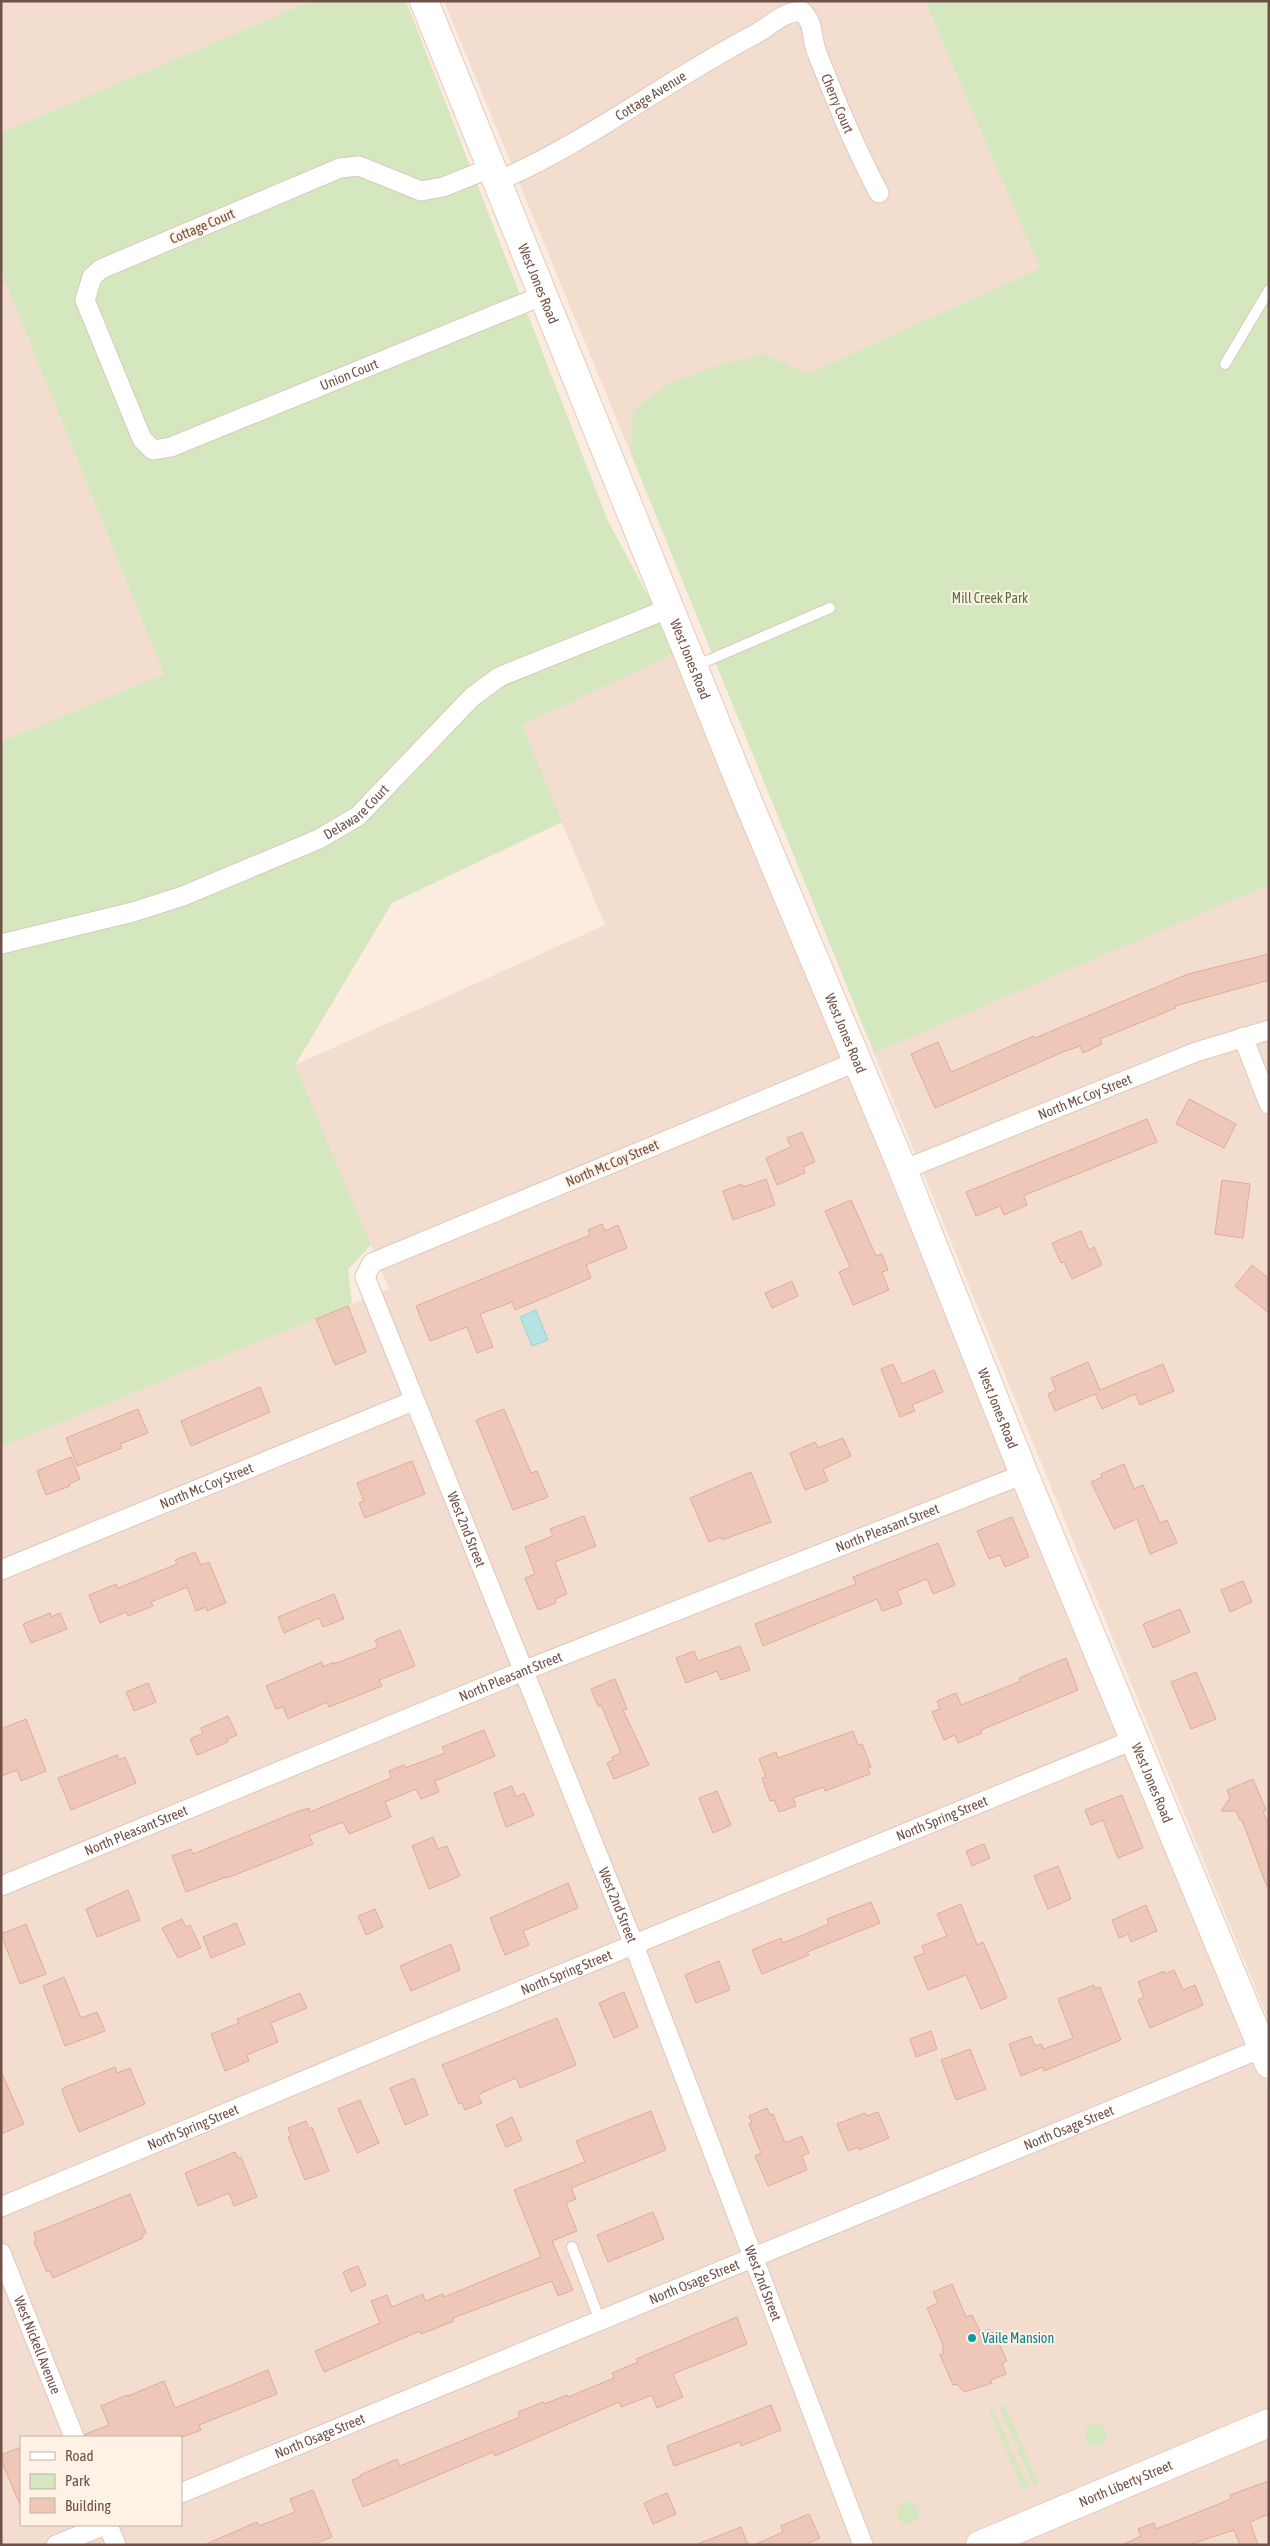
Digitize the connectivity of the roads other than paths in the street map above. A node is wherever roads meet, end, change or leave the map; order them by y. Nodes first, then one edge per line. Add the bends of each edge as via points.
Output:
1 (424, 1) edge
2 (802, 11) joint
3 (495, 174) junction
4 (880, 193) dead end
5 (1269, 290) edge
6 (544, 295) junction
7 (1225, 364) dead end
8 (153, 450) joint
9 (670, 608) junction
10 (830, 608) dead end
11 (694, 666) junction
12 (1, 944) edge
13 (1269, 1030) edge
14 (1243, 1037) junction
15 (858, 1061) junction
16 (1269, 1104) edge
17 (903, 1170) junction
18 (369, 1269) joint
19 (413, 1401) junction
20 (1024, 1474) junction
21 (1, 1570) edge
22 (523, 1672) junction
23 (1134, 1740) junction
24 (1, 1886) edge
25 (634, 1945) junction
26 (1265, 2056) edge
27 (1, 2207) edge
28 (572, 2247) dead end
29 (1, 2253) edge
30 (754, 2258) junction
31 (600, 2321) junction
32 (1269, 2423) edge
33 (74, 2436) edge
34 (182, 2493) edge
35 (104, 2526) edge
36 (106, 2526) edge
37 (56, 2545) edge
38 (116, 2545) edge
39 (863, 2545) edge
40 (980, 2545) edge

1 - 3 street, West Jones Road
2 - 3 street, Cottage Avenue via 790,12 706,60 579,141
2 - 4 street, Cherry Court via 811,20 816,49 855,148
3 - 6 street, West Jones Road
3 - 8 street, Cottage Court via 421,191 359,166 340,168 101,269 92,277 85,300 142,438
5 - 7 lane
6 - 8 street, Union Court via 171,447
6 - 9 street, West Jones Road
9 - 11 street, West Jones Road
9 - 12 street, Delaware Court via 499,678 472,697 358,816 318,838 183,896 133,912
10 - 11 lane
11 - 15 street, West Jones Road
13 - 14 street, North Mc Coy Street
14 - 16 street
14 - 17 street, North Mc Coy Street via 1196,1052
15 - 17 street, West Jones Road
15 - 18 street, North Mc Coy Street via 372,1263
17 - 20 street, West Jones Road
18 - 19 street, West 2nd Street via 365,1277 369,1291
19 - 21 street, North Mc Coy Street
19 - 22 street, West 2nd Street
20 - 22 street, North Pleasant Street
20 - 23 street, West Jones Road
22 - 24 street, North Pleasant Street
22 - 25 street, West 2nd Street
23 - 25 street, North Spring Street
23 - 26 street, West Jones Road
25 - 27 street, North Spring Street
25 - 30 street, West 2nd Street
26 - 30 street, North Osage Street
28 - 31 lane
29 - 33 street, West Nickell Avenue
30 - 31 street, North Osage Street
30 - 39 street, West 2nd Street
31 - 34 street, North Osage Street
32 - 40 street, North Liberty Street
35 - 37 street
36 - 38 street

